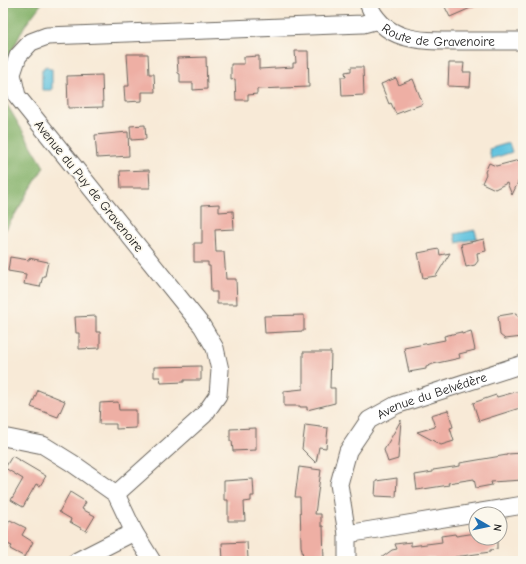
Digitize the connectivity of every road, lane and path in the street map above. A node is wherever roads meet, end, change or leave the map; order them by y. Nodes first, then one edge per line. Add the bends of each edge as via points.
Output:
1 (368, 3) edge
2 (378, 20) junction
3 (523, 41) edge
4 (523, 364) edge
5 (3, 437) edge
6 (116, 494) junction
7 (523, 505) edge
8 (134, 532) junction
9 (347, 534) junction
10 (76, 561) edge
11 (152, 561) edge
12 (348, 561) edge

1 - 2 street, Route de Gravenoire
2 - 3 street, Route de Gravenoire via 396,34 416,40
2 - 6 street, Avenue du Puy de Gravenoire via 363,24 47,36 31,42 18,56 12,74 17,96 202,326 215,348 219,363 218,395 204,415
4 - 9 street, Avenue du Belvédère via 396,405 369,420 348,451 339,484
5 - 6 street via 43,445
6 - 8 street
7 - 9 street
8 - 10 street
8 - 11 street
9 - 12 street, Avenue du Belvédère

